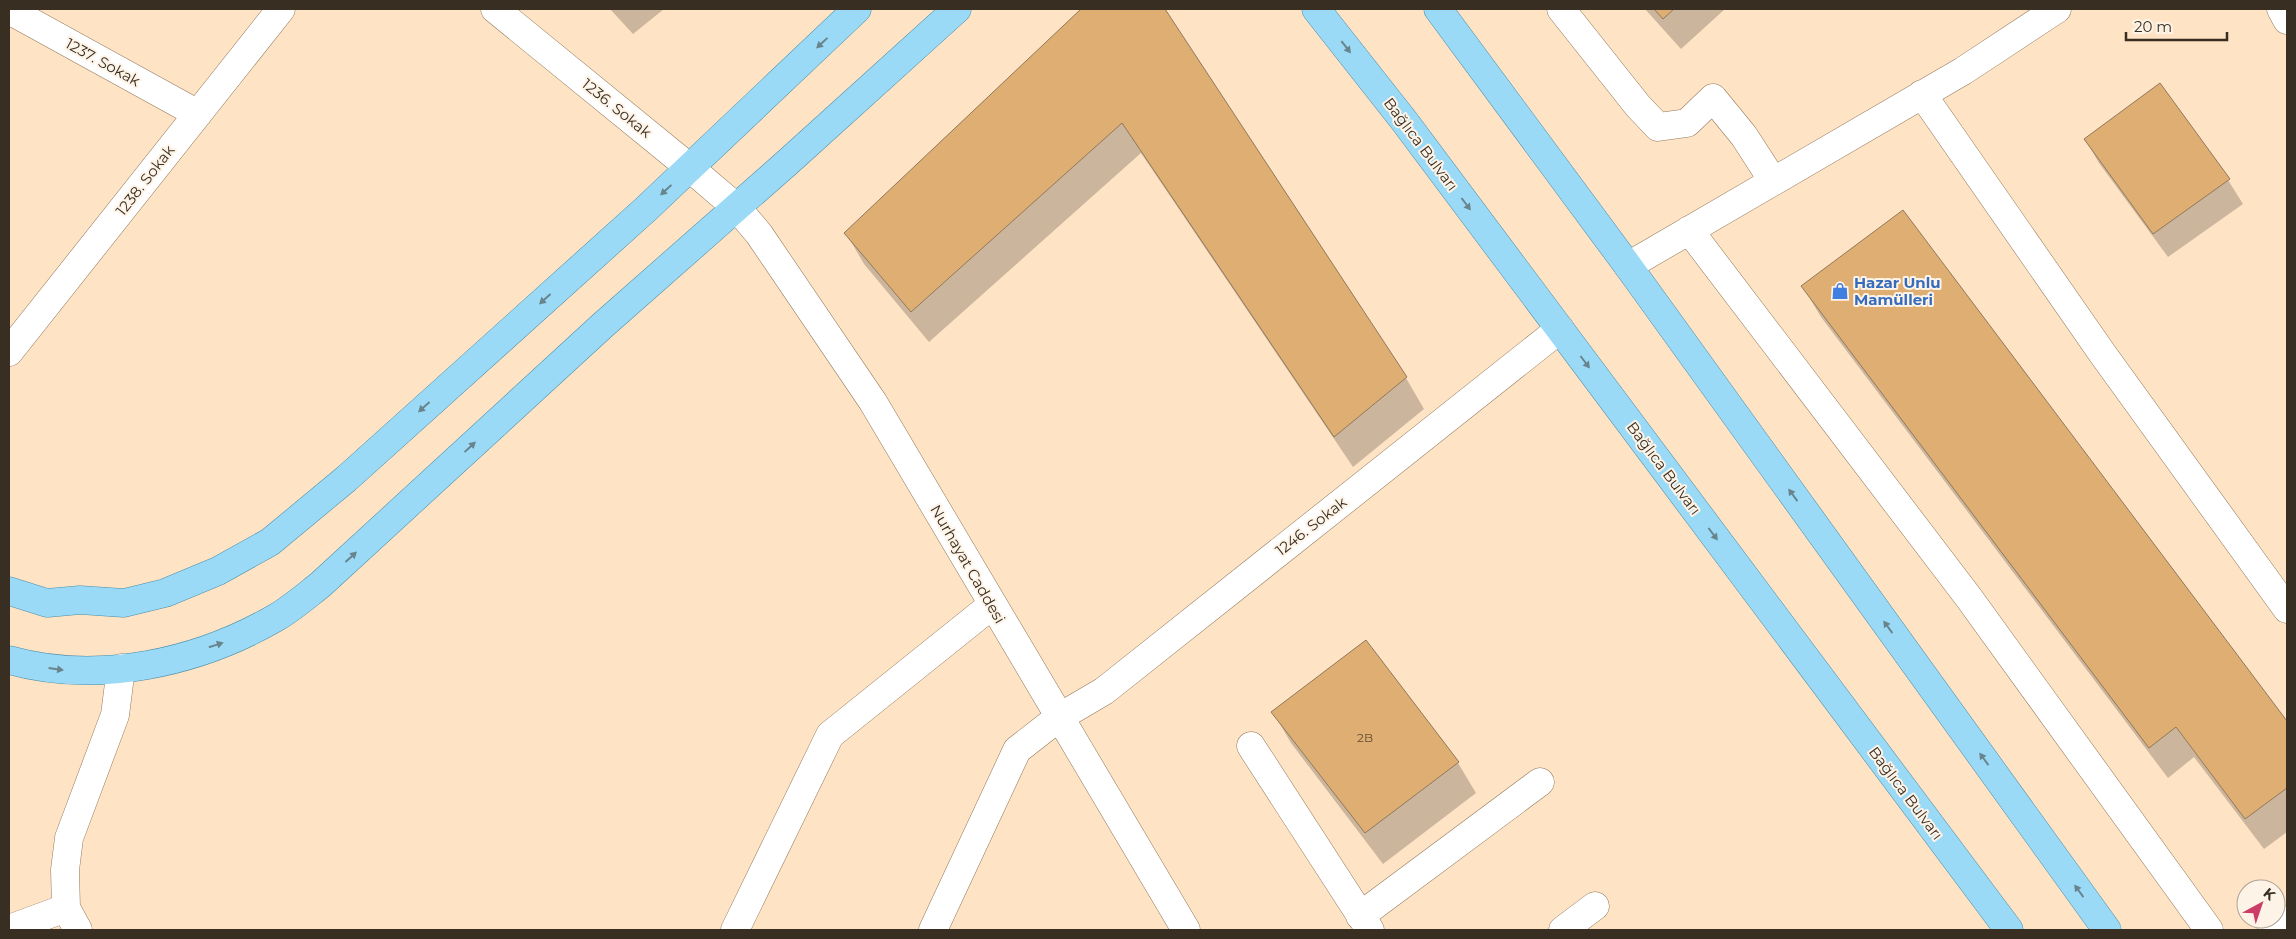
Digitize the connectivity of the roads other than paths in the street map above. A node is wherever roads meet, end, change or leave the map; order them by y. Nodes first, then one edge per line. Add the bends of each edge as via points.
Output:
1 (281, 9) edge
2 (495, 9) edge
3 (857, 9) edge
4 (957, 9) edge
5 (1316, 9) edge
6 (1438, 9) edge
7 (1561, 9) edge
8 (2057, 9) edge
9 (2281, 9) edge
10 (9, 10) edge
11 (2287, 20) edge
12 (1922, 94) junction
13 (198, 114) junction
14 (690, 168) junction
15 (1773, 181) junction
16 (737, 208) junction
17 (1689, 230) junction
18 (1628, 266) junction
19 (1560, 329) junction
20 (9, 352) edge
21 (9, 591) edge
22 (992, 605) junction
23 (2287, 609) edge
24 (9, 660) edge
25 (122, 668) junction
26 (1058, 718) junction
27 (1251, 746) dead end
28 (1540, 782) dead end
29 (1595, 906) dead end
30 (72, 919) edge
31 (2287, 920) edge
32 (1365, 923) edge
33 (9, 929) edge
34 (735, 930) edge
35 (933, 930) edge
36 (1186, 930) edge
37 (1563, 930) edge
38 (2009, 930) edge
39 (2107, 930) edge
40 (2209, 930) edge
41 (2272, 930) edge

1 - 13 street, 1238. Sokak
2 - 14 street, 1236. Sokak
3 -> 14 main road
4 - 16 main road
5 -> 19 main road, Bağlıca Bulvarı
6 - 18 main road
7 - 15 street via 1658,127 1687,122 1713,98 1744,136
8 - 12 street
9 - 11 street
10 - 13 street, 1237. Sokak
12 - 15 street
12 - 23 street via 2102,353
13 - 20 street, 1238. Sokak
14 - 16 street, 1236. Sokak
14 -> 21 main road via 346,479 270,542 218,571 174,590 124,603 80,600 47,603
15 - 17 street
16 - 22 street, Nurhayat Caddesi via 786,271 873,402
25 -> 16 main road via 168,661 229,641 277,617 313,590 603,325
17 - 18 street
17 - 40 street via 1969,598
39 -> 18 main road
19 - 26 street, 1246. Sokak via 1104,690
19 -> 38 main road, Bağlıca Bulvarı
22 - 26 street, Nurhayat Caddesi
22 - 34 street via 830,735
24 -> 25 main road via 64,670
25 - 30 street via 115,715 69,838 65,870
26 - 35 street, 1246. Sokak via 1018,750
26 - 36 street, Nurhayat Caddesi
27 - 32 street
28 - 32 street
29 - 37 street
30 - 33 street
31 - 41 street

